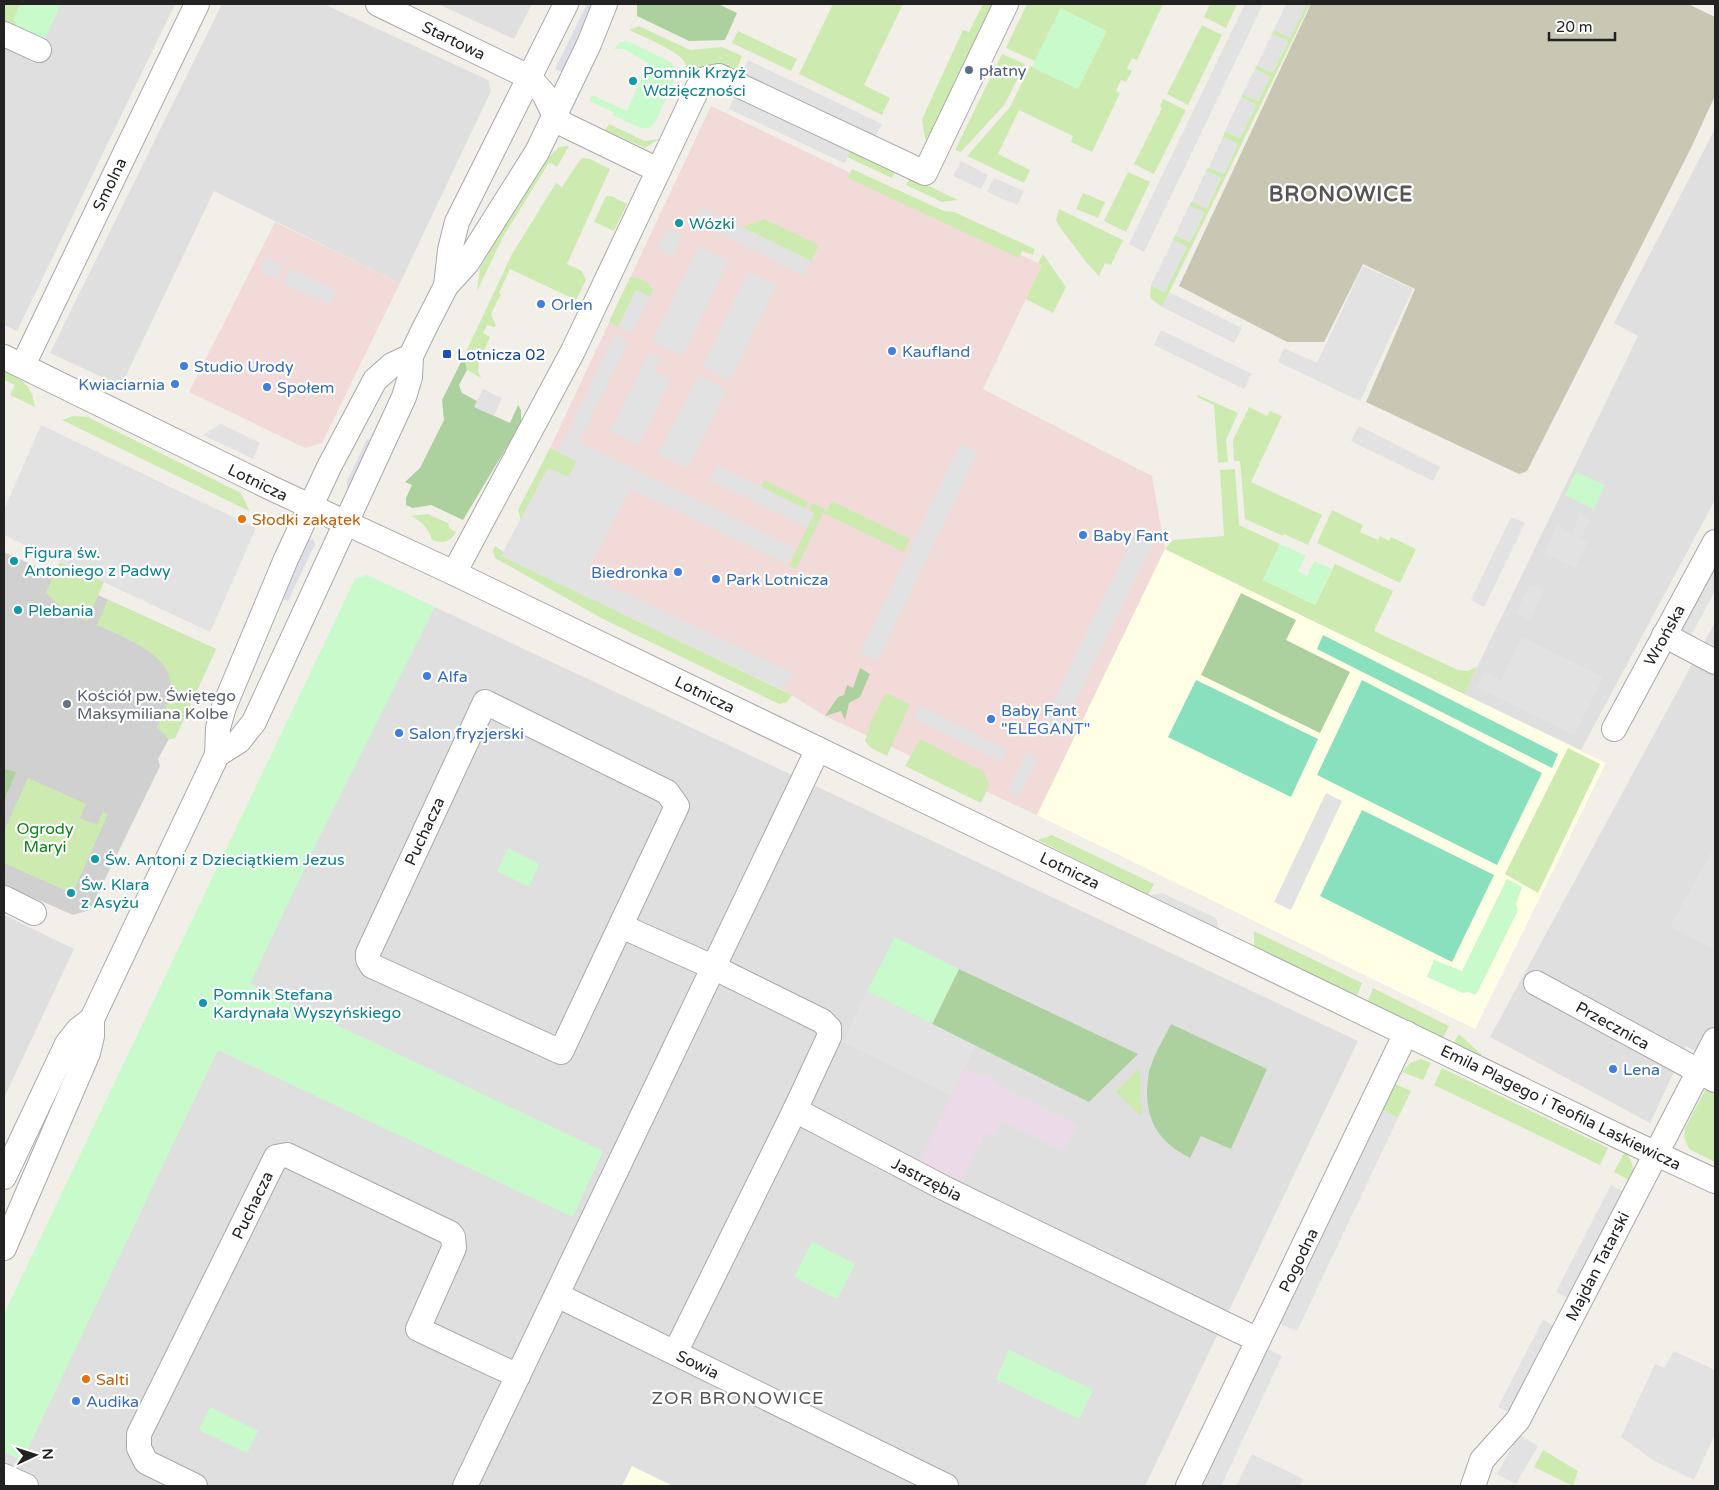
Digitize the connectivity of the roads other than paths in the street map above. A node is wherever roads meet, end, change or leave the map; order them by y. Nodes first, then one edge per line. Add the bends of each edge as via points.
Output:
1 (197, 4) edge
2 (378, 4) edge
3 (566, 4) edge
4 (605, 4) edge
5 (1006, 4) edge
6 (4, 34) edge
7 (39, 50) dead end
8 (530, 77) junction
9 (555, 116) junction
10 (658, 170) junction
11 (446, 286) junction
12 (411, 356) junction
13 (13, 361) edge
14 (311, 507) junction
15 (346, 523) junction
16 (1715, 542) edge
17 (454, 573) junction
18 (1664, 635) junction
19 (1715, 662) edge
20 (1614, 729) dead end
21 (818, 749) junction
22 (217, 755) junction
23 (4, 898) edge
24 (34, 912) dead end
25 (621, 926) junction
26 (715, 968) junction
27 (1536, 983) dead end
28 (92, 1019) junction
29 (1406, 1033) junction
30 (1715, 1040) edge
31 (1707, 1076) edge
32 (795, 1110) junction
33 (1655, 1153) junction
34 (4, 1177) edge
35 (1715, 1181) edge
36 (4, 1248) edge
37 (557, 1295) junction
38 (1258, 1340) junction
39 (677, 1350) junction
40 (518, 1376) junction
41 (4, 1476) edge
42 (26, 1486) edge
43 (195, 1486) edge
44 (465, 1486) edge
45 (946, 1486) edge
46 (1188, 1486) edge
47 (1473, 1486) edge

1 - 13 street, Smolna
2 - 8 street, Startowa
3 - 8 street
4 - 9 street
5 - 10 street via 925,173 719,76 705,79 699,85
6 - 7 street
8 - 9 street via 544,94
8 - 11 street via 457,222
9 - 10 street via 563,124
9 - 11 street via 485,236
10 - 17 street via 573,351
11 - 12 street
12 - 14 street via 392,364 375,380
12 - 15 street via 404,397
13 - 14 street, Lotnicza
14 - 15 street, Lotnicza
14 - 22 street via 224,707 218,728
15 - 17 street, Lotnicza
15 - 22 street via 254,722 239,740
16 - 18 street, Wrońska
17 - 21 street, Lotnicza
18 - 19 street
18 - 20 street, Wrońska
21 - 26 street
21 - 29 street, Lotnicza
22 - 28 street
23 - 24 street
25 - 25 street, Puchacza via 678,806 667,792 485,702 368,953 372,966 561,1052
25 - 26 street
26 - 32 street via 822,1021 829,1028 828,1037
26 - 37 street
27 - 31 street, Przecznica
28 - 34 street via 67,1044
28 - 36 street via 88,1053
29 - 33 street, Emila Plagego i Teofila Laskiewicza
29 - 38 street, Pogodna
30 - 31 street, Majdan Tatarski
31 - 33 street, Majdan Tatarski
32 - 38 street, Jastrzębia via 944,1188
32 - 39 street
33 - 35 street, Emila Plagego i Teofila Laskiewicza
33 - 47 street, Majdan Tatarski via 1518,1420 1482,1460
37 - 39 street, Sowia
37 - 40 street
38 - 46 street, Pogodna
39 - 45 street, Sowia
40 - 43 street, Puchacza via 418,1329 454,1248 450,1233 287,1155 280,1155 276,1157 139,1434 139,1448 146,1462
40 - 44 street
41 - 42 street

